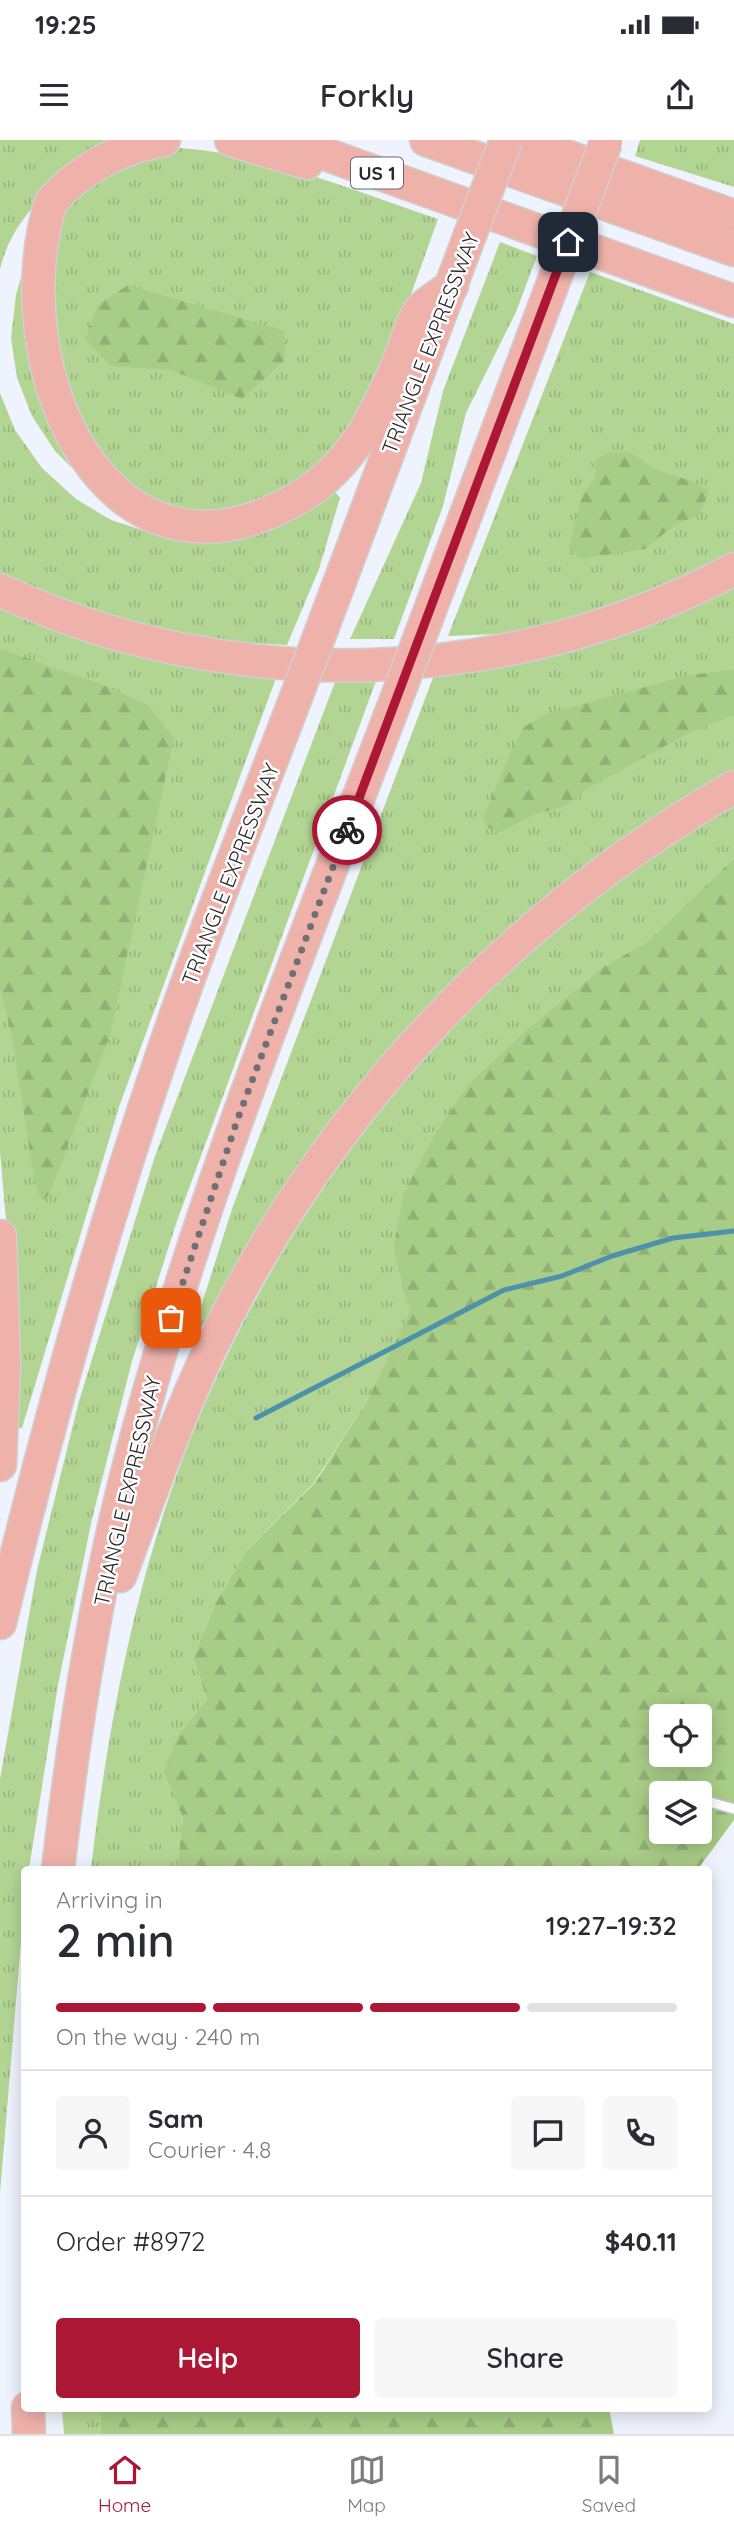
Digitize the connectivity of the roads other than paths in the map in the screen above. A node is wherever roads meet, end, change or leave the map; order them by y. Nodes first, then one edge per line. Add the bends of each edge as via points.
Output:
1 (164, 140) edge
2 (231, 140) edge
3 (286, 140) edge
4 (426, 140) edge
5 (506, 140) edge
6 (521, 140) edge
7 (606, 141) edge
8 (727, 211) edge
9 (470, 221) junction
10 (734, 250) edge
11 (11, 271) dead end
12 (452, 286) junction
13 (734, 301) edge
14 (59, 469) dead end
15 (734, 569) edge
16 (0, 590) edge
17 (734, 787) edge
18 (0, 1236) edge
19 (0, 1465) edge
20 (0, 1623) edge
21 (91, 1656) junction
22 (712, 1803) edge
23 (734, 1809) edge
24 (58, 1866) edge
25 (28, 2412) edge
26 (29, 2434) edge

1 - 11 highway via 113,155 75,179 43,211
2 - 9 highway
3 - 9 highway, US 1
4 - 10 highway, US 1
5 - 9 highway, TRIANGLE EXPRESSWAY, bridge
6 - 8 highway
7 - 21 highway, TRIANGLE EXPRESSWAY, bridge via 238,1118 177,1296 126,1476
9 - 12 highway, TRIANGLE EXPRESSWAY
9 - 13 highway, US 1
12 - 14 highway via 421,309 387,390 349,454 313,488 279,509 214,526 169,525 104,503
12 - 20 highway, TRIANGLE EXPRESSWAY, bridge via 158,1064 40,1454
15 - 16 highway via 632,615 537,644 438,660 339,666 243,659 149,642 59,615
17 - 21 highway via 603,872 503,954 411,1047 328,1150 252,1269 201,1368
18 - 19 highway via 4,1354
21 - 24 highway, TRIANGLE EXPRESSWAY
22 - 23 lane
25 - 26 highway

